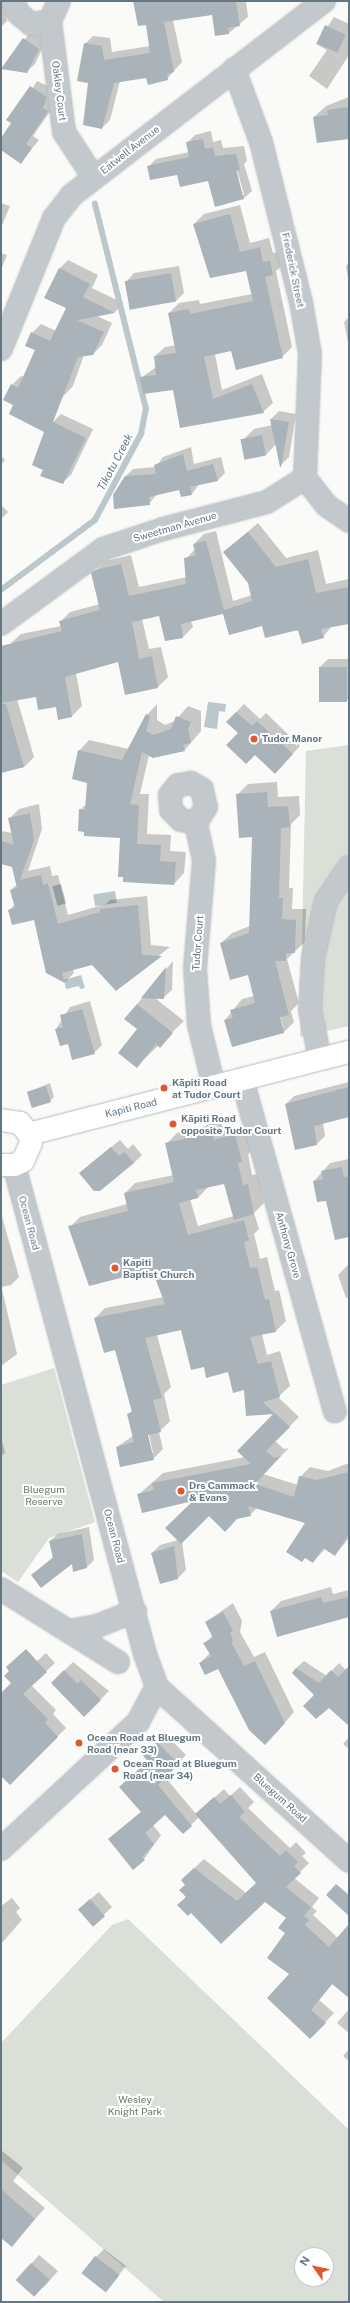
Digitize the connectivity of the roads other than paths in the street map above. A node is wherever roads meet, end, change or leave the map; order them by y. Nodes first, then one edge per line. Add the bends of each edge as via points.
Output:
1 (14, 1) edge
2 (59, 1) edge
3 (324, 1) edge
4 (50, 21) junction
5 (234, 70) junction
6 (94, 178) junction
7 (1, 349) edge
8 (305, 478) junction
9 (349, 521) edge
10 (1, 624) edge
11 (196, 823) dead end
12 (349, 867) edge
13 (349, 1052) edge
14 (320, 1059) junction
15 (242, 1079) junction
16 (214, 1087) junction
17 (1, 1120) edge
18 (30, 1134) junction
19 (7, 1165) edge
20 (335, 1411) dead end
21 (1, 1590) edge
22 (135, 1611) junction
23 (69, 1631) junction
24 (118, 1662) dead end
25 (157, 1687) junction
26 (1, 1849) edge
27 (349, 1861) edge

1 - 4 street via 18,13 31,24
2 - 4 street
3 - 5 street, Eatwell Avenue
4 - 6 street, Oakley Court via 64,132
5 - 6 street, Eatwell Avenue
5 - 8 street, Frederick Street via 261,142 301,302 310,354
6 - 7 street, Eatwell Avenue via 72,195 54,218
8 - 9 street via 326,505
8 - 10 street, Sweetman Avenue via 267,502 163,529 102,549
11 - 16 street, Tudor Court via 204,861 195,968 199,1024
12 - 14 street via 326,901 312,958 310,1010
13 - 14 main road, Kapiti Road
14 - 15 main road, Kapiti Road
15 - 16 main road, Kapiti Road
15 - 20 street, Anthony Grove
16 - 18 main road, Kapiti Road
17 - 18 main road via 20,1123
18 - 19 main road via 28,1153
19 - 22 street, Ocean Road via 111,1493
21 - 23 street
22 - 23 street via 97,1626
22 - 25 street, Ocean Road
23 - 24 street
25 - 26 street via 138,1722
25 - 27 street, Bluegum Road

